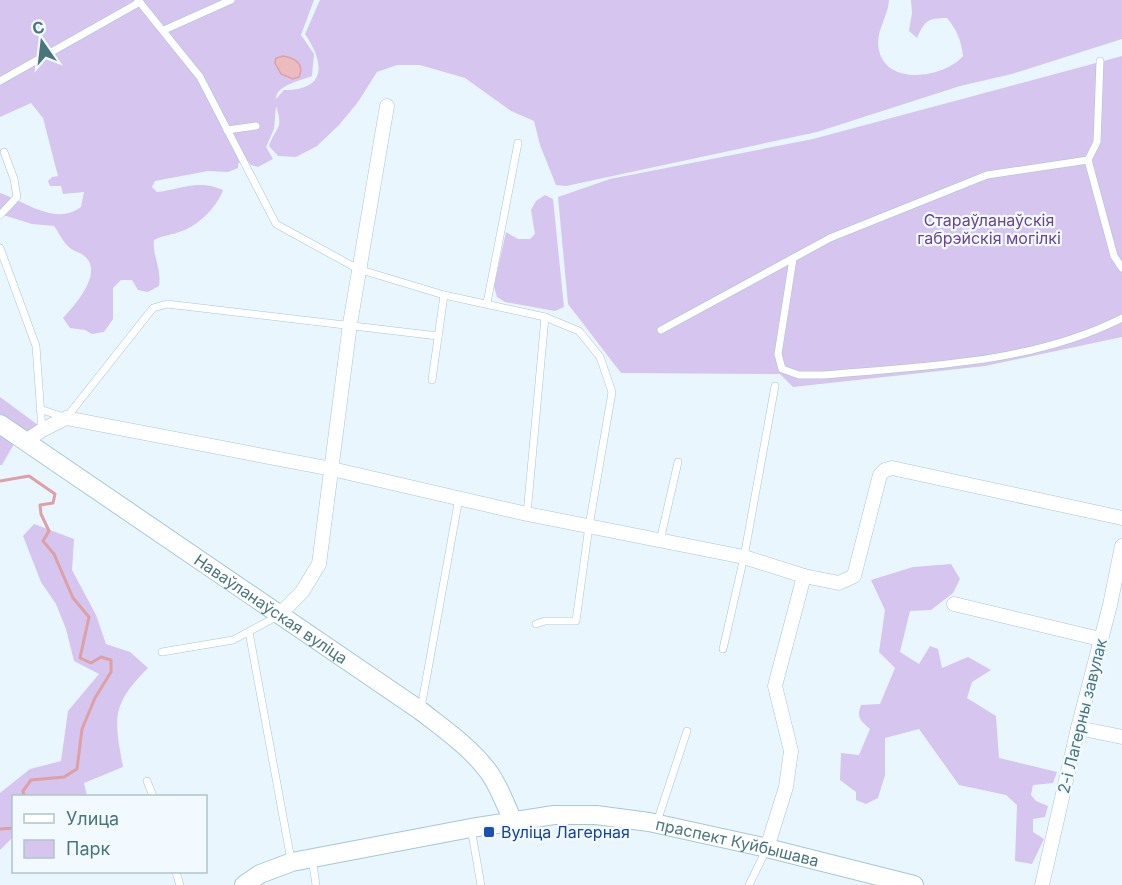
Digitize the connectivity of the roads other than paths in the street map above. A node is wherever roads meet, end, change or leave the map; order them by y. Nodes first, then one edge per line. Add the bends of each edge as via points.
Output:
1 (231, 0) edge
2 (139, 1) edge
3 (164, 30) junction
4 (1100, 62) dead end
5 (0, 81) edge
6 (387, 106) dead end
7 (256, 126) dead end
8 (227, 130) junction
9 (518, 142) dead end
10 (4, 152) dead end
11 (1088, 160) junction
12 (0, 215) edge
13 (0, 248) edge
14 (793, 259) junction
15 (1122, 268) edge
16 (358, 269) junction
17 (444, 295) junction
18 (487, 303) junction
19 (545, 317) junction
20 (1122, 318) edge
21 (350, 324) junction
22 (661, 330) dead end
23 (438, 336) junction
24 (432, 380) dead end
25 (775, 386) dead end
26 (40, 410) junction
27 (66, 418) junction
28 (0, 424) edge
29 (42, 430) junction
30 (26, 441) junction
31 (678, 462) dead end
32 (332, 469) junction
33 (459, 498) junction
34 (526, 514) junction
35 (1122, 518) edge
36 (589, 526) junction
37 (660, 541) junction
38 (1122, 546) edge
39 (744, 557) junction
40 (804, 576) junction
41 (954, 604) dead end
42 (1116, 606) edge
43 (280, 614) junction
44 (536, 624) dead end
45 (249, 632) junction
46 (1100, 639) junction
47 (723, 649) dead end
48 (162, 652) dead end
49 (421, 711) junction
50 (1078, 728) junction
51 (687, 731) dead end
52 (1122, 737) edge
53 (147, 781) dead end
54 (153, 795) edge
55 (513, 822) junction
56 (657, 824) junction
57 (471, 828) junction
58 (767, 848) junction
59 (312, 858) junction
60 (292, 862) junction
61 (244, 885) edge
62 (316, 885) edge
63 (481, 885) edge
64 (749, 885) edge
65 (914, 885) edge
66 (1042, 885) edge

1 - 3 lane
2 - 3 lane
2 - 5 lane
3 - 8 lane via 200,77
4 - 11 lane via 1097,142
6 - 16 street
7 - 8 lane
8 - 16 lane via 276,225
9 - 18 lane
10 - 12 lane via 17,197
11 - 14 lane via 987,175 830,238
11 - 15 lane via 1113,256
13 - 26 lane via 36,346
14 - 20 lane via 778,354 782,369 799,375 1003,357 1094,332
14 - 22 lane
16 - 17 lane
16 - 21 street
17 - 18 lane
17 - 23 lane
18 - 19 lane
19 - 34 lane
19 - 36 lane via 579,331 600,357 612,392
21 - 23 lane
21 - 27 lane via 167,304 153,308
21 - 32 street
23 - 24 lane
25 - 39 lane
26 - 27 lane
26 - 29 lane
27 - 29 street
27 - 32 street
28 - 30 street, Наваўланаўская вуліца
29 - 30 street
30 - 43 street, Наваўланаўская вуліца
31 - 37 lane
32 - 33 street
32 - 43 street via 319,564 302,592
33 - 34 street
33 - 49 lane
34 - 36 street
35 - 40 street via 892,468 880,475 854,576 839,583
36 - 37 street
36 - 44 lane via 576,621
37 - 39 street
38 - 42 street, 2-і Лагерны завулак
39 - 40 street
39 - 47 lane
40 - 58 street via 775,686 791,751 786,787
41 - 46 street
42 - 46 street, 2-і Лагерны завулак
43 - 45 lane
43 - 49 street, Наваўланаўская вуліца
45 - 48 lane via 233,640
45 - 60 lane
46 - 50 street, 2-і Лагерны завулак
49 - 55 street, Наваўланаўская вуліца via 473,754 488,772
50 - 52 street
50 - 66 street, 2-і Лагерны завулак
51 - 56 lane
53 - 54 lane
55 - 56 street, праспект Куйбышава via 554,815 596,814
55 - 57 street, праспект Куйбышава
56 - 58 street, праспект Куйбышава
57 - 59 street, праспект Куйбышава
57 - 63 lane
58 - 64 lane
58 - 65 street, праспект Куйбышава
59 - 60 street, праспект Куйбышава
59 - 62 lane
60 - 61 street, праспект Куйбышава via 260,874

